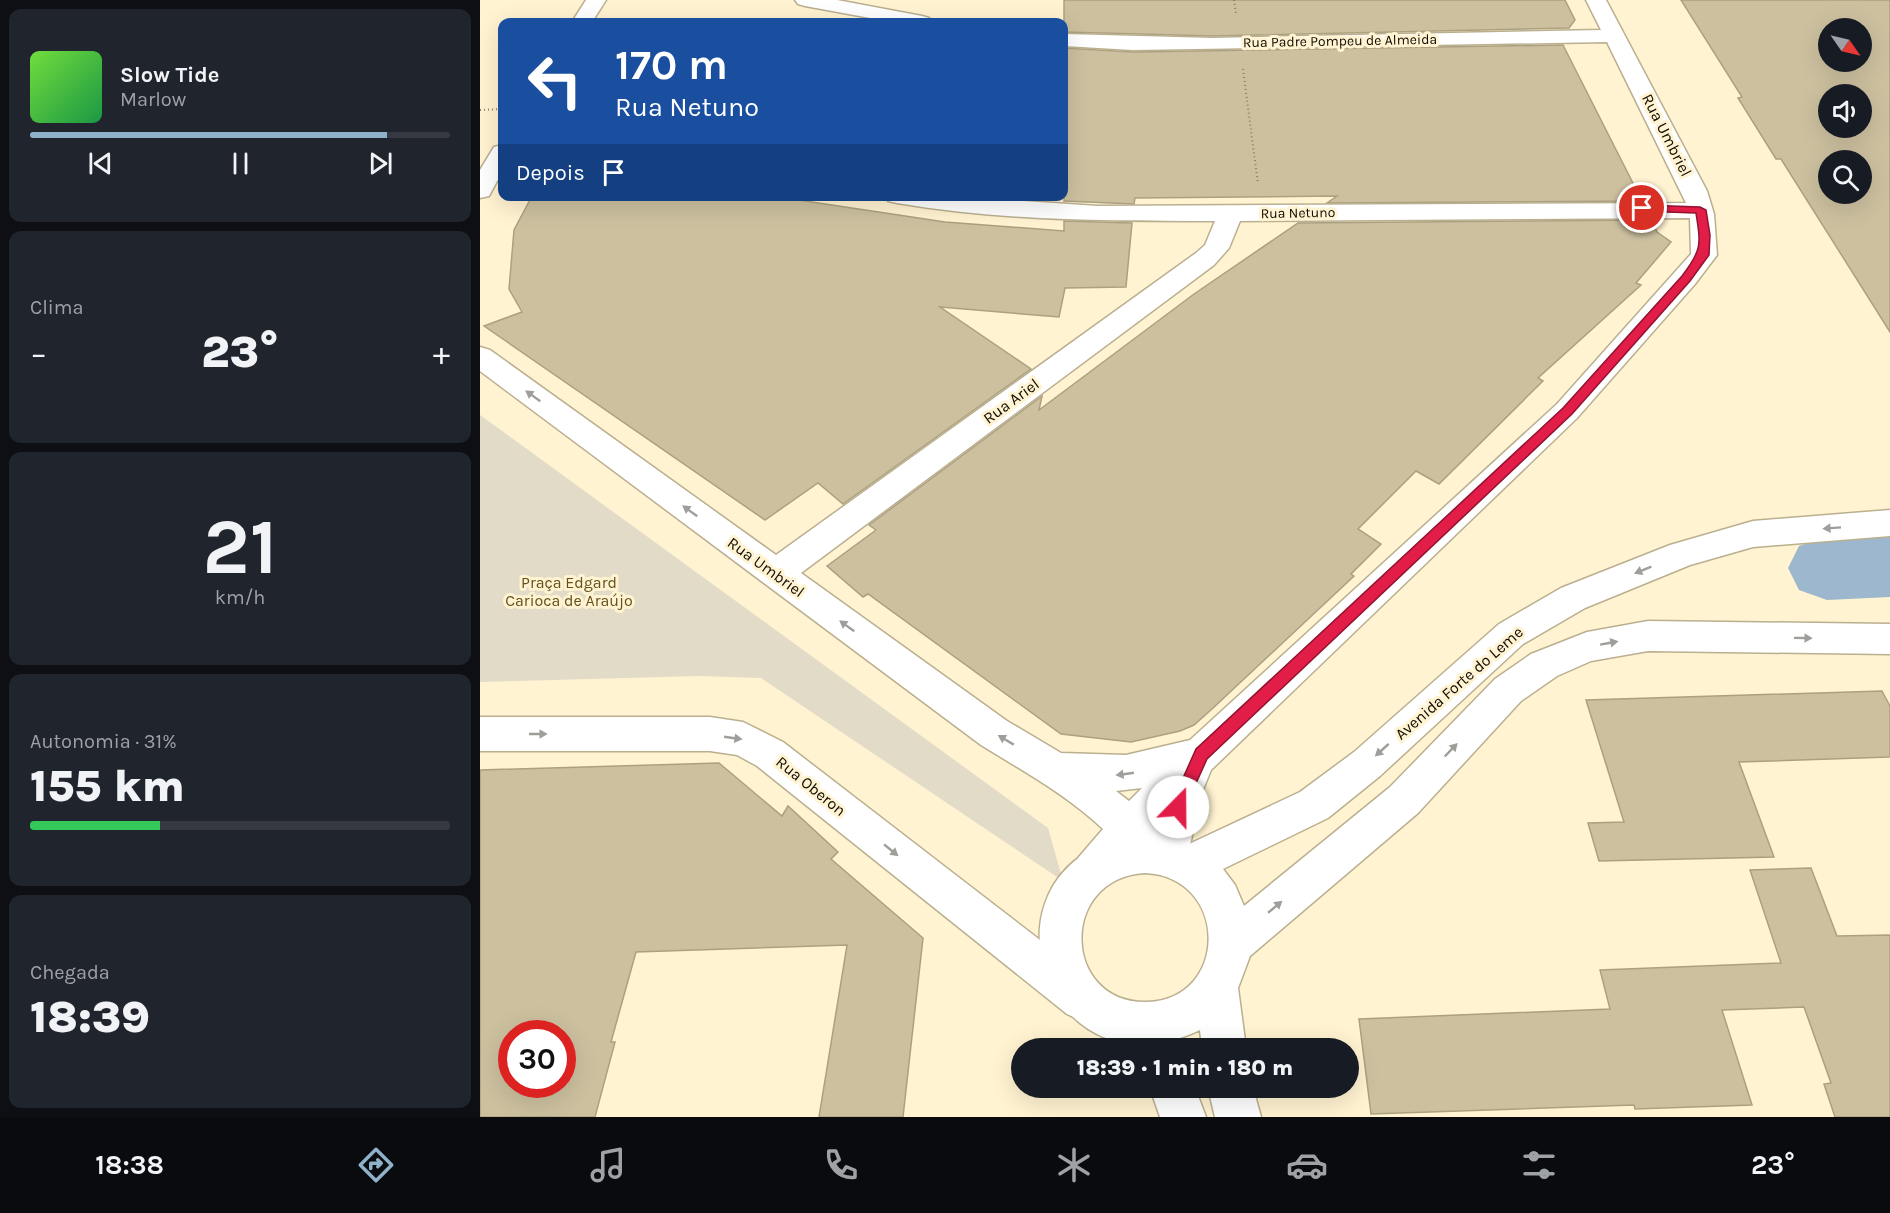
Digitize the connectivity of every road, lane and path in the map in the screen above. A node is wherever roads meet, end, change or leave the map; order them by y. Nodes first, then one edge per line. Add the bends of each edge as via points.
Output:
1 (596, 0) edge
2 (805, 0) edge
3 (1234, 0) edge
4 (1596, 0) edge
5 (585, 18) edge
6 (901, 18) edge
7 (1616, 36) junction
8 (1068, 40) edge
9 (1240, 43) junction
10 (498, 109) edge
11 (480, 110) edge
12 (498, 159) edge
13 (480, 191) edge
14 (928, 201) edge
15 (1700, 210) junction
16 (1231, 213) junction
17 (1263, 213) junction
18 (480, 357) edge
19 (1890, 523) edge
20 (775, 574) junction
21 (1890, 639) edge
22 (480, 734) edge
23 (1202, 754) junction
24 (1056, 770) junction
25 (1161, 849) junction
26 (1230, 945) junction
27 (1216, 986) junction
28 (1083, 1000) junction
29 (1147, 1037) edge
30 (1223, 1038) edge
31 (1176, 1098) edge
32 (1233, 1098) edge
33 (1183, 1117) edge
34 (1238, 1117) edge

1 - 5 street
2 - 6 street
3 - 9 path
4 - 7 street, Rua Umbriel
7 - 9 street, Rua Padre Pompeu de Almeida
7 - 15 street, Rua Umbriel via 1695,191
8 - 9 street, Rua Padre Pompeu de Almeida
9 - 17 path
10 - 11 path
12 - 13 street
14 - 16 street, Rua Netuno via 965,207 1098,214
15 - 17 street, Rua Netuno
15 - 23 street, Rua Umbriel via 1704,255 1568,411
16 - 17 street, Rua Netuno
16 - 20 street, Rua Ariel via 1216,248 1205,259
20 -> 18 street, Rua Umbriel
19 -> 25 street, Avenida Forte do Leme via 1753,534 1682,554 1573,598 1511,634 1367,764 1314,806
24 -> 20 street, Rua Umbriel via 994,733
26 -> 21 street via 1404,800 1508,690 1544,665 1587,647 1648,636
22 -> 28 street, Rua Oberon via 711,735 743,739 770,753
23 -> 24 street, Rua Umbriel via 1158,770 1114,776
23 - 25 street, Rua Umbriel via 1181,794
24 - 25 street, Rua Umbriel
25 - 26 street via 1208,879 1221,898 1229,921
25 - 28 street via 1120,856 1090,874 1069,901 1059,935 1064,971
26 - 27 street
27 - 29 street via 1195,1007
27 - 30 street
28 - 29 street
31 - 33 street
32 - 34 street

